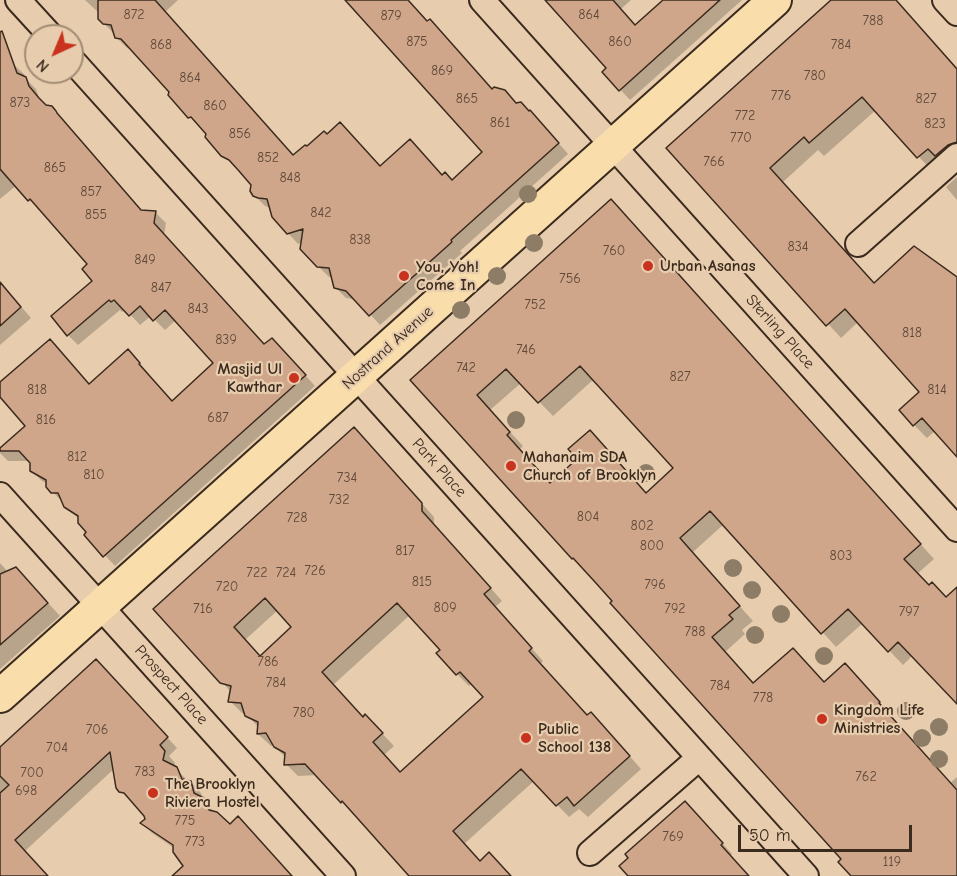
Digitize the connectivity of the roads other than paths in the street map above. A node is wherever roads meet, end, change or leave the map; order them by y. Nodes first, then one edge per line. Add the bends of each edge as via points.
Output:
1 (18, 0) edge
2 (482, 0) edge
3 (775, 0) edge
4 (945, 0) edge
5 (957, 13) edge
6 (40, 24) edge
7 (84, 73) edge
8 (613, 146) junction
9 (957, 156) edge
10 (858, 244) dead end
11 (356, 376) junction
12 (0, 495) edge
13 (957, 530) edge
14 (100, 606) junction
15 (0, 696) edge
16 (699, 758) junction
17 (590, 853) dead end
18 (343, 876) edge
19 (806, 876) edge

1 - 6 street
2 - 8 street, Sterling Place
3 - 8 main road, Nostrand Avenue
4 - 5 street
7 - 11 street, Park Place
8 - 11 main road, Nostrand Avenue
8 - 13 street, Sterling Place
9 - 10 street
11 - 14 main road, Nostrand Avenue
11 - 16 street, Park Place
12 - 14 street, Prospect Place
14 - 15 main road, Nostrand Avenue
14 - 18 street, Prospect Place
16 - 17 street
16 - 19 street, Park Place

